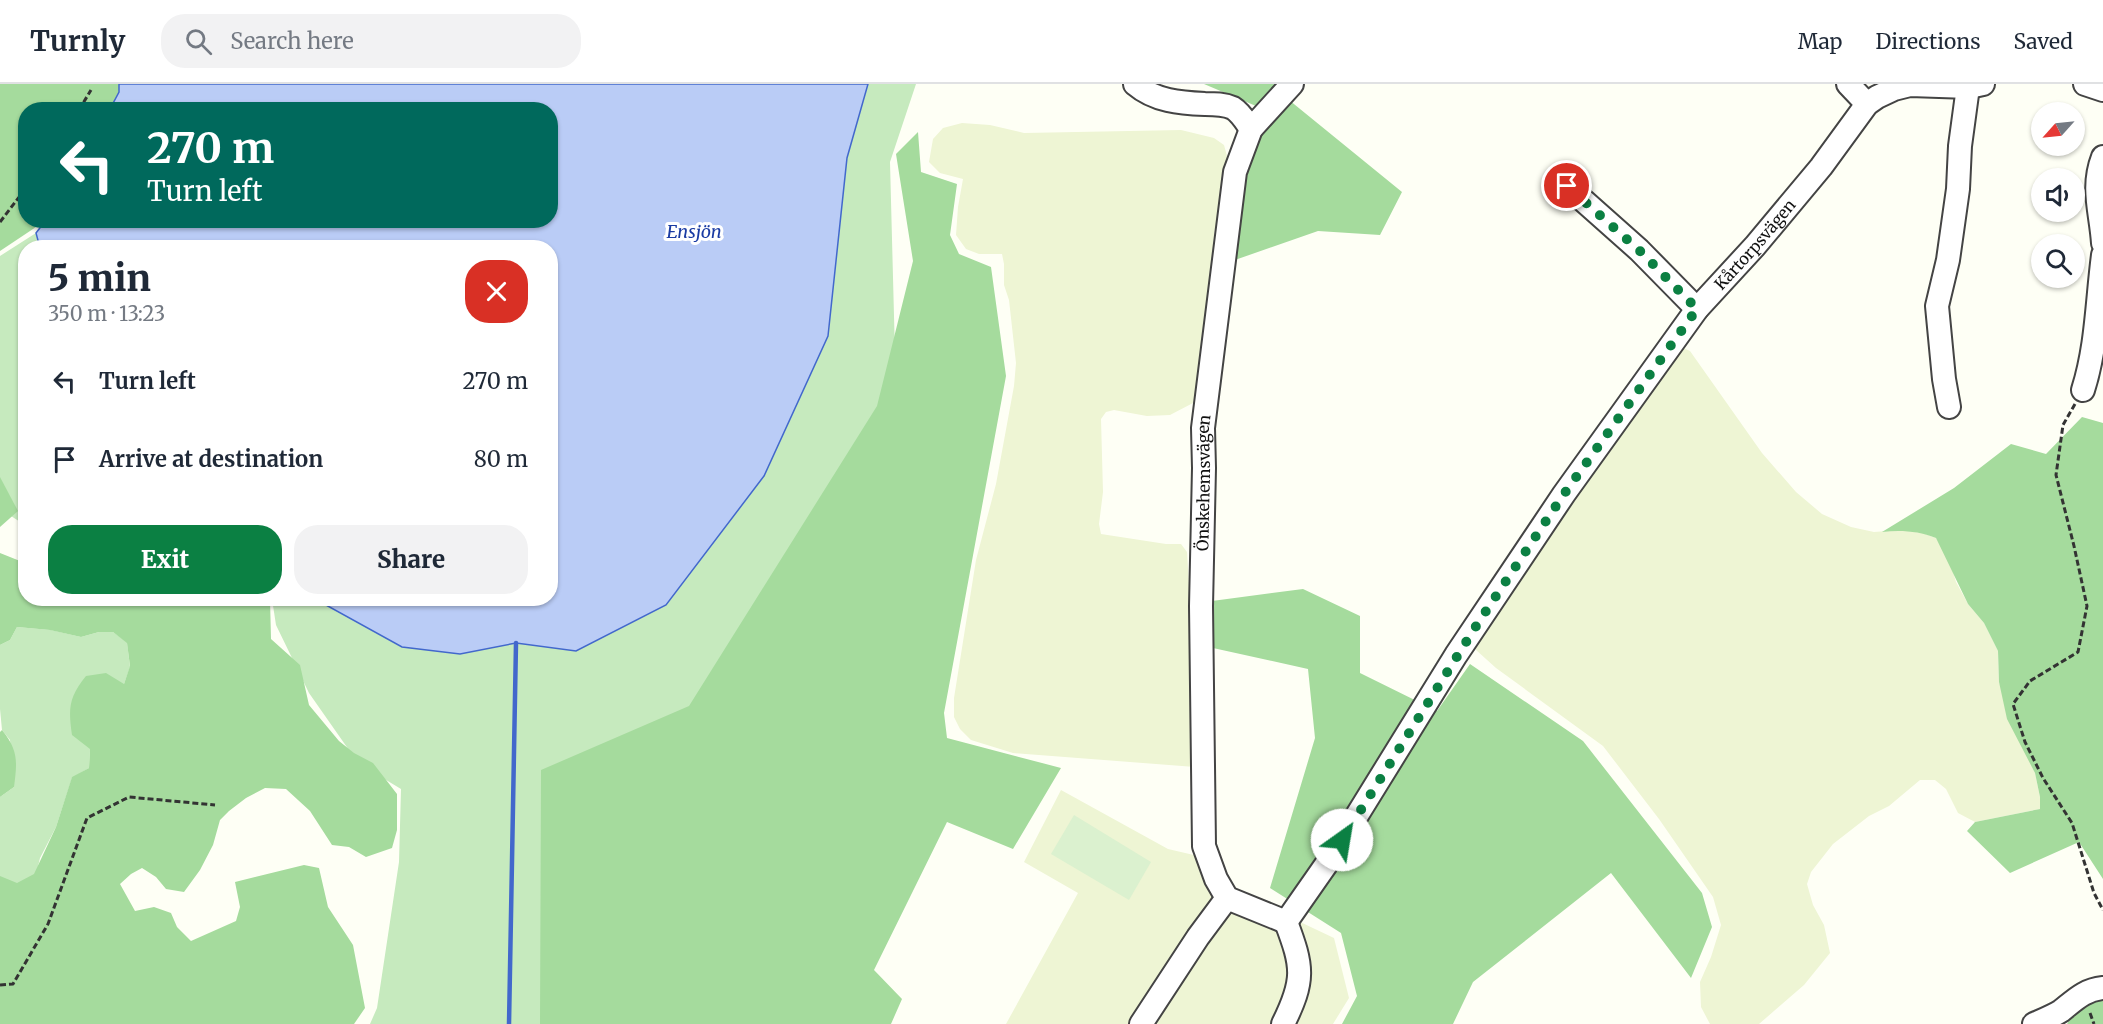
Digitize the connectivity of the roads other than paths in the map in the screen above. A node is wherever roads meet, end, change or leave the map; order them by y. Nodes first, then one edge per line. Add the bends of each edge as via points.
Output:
1 (1135, 84) edge
2 (1292, 84) edge
3 (1848, 84) edge
4 (2085, 84) edge
5 (1975, 85) edge
6 (2103, 90) edge
7 (1867, 104) junction
8 (1251, 129) junction
9 (2103, 157) edge
10 (1567, 186) dead end
11 (2103, 243) edge
12 (2103, 255) edge
13 (1697, 309) junction
14 (2083, 390) road end
15 (1949, 407) dead end
16 (1227, 897) junction
17 (1286, 922) junction
18 (2103, 988) edge
19 (1141, 1024) edge
20 (1283, 1024) edge
21 (2034, 1024) edge

1 - 8 street via 1167,100 1233,109
2 - 8 street, Önskehemsvägen
3 - 7 street
4 - 6 street
5 - 7 street, Kårtorpsvägen via 1910,85
5 - 15 street, Kårtorpsvägen via 1948,260 1937,306
7 - 13 street, Kårtorpsvägen via 1814,176
8 - 16 street, Önskehemsvägen via 1234,172 1203,428 1204,846
9 - 11 street via 2096,202
10 - 13 street
12 - 14 street via 2092,355
13 - 17 street, Kårtorpsvägen via 1564,494 1456,654 1330,859
16 - 17 street
16 - 19 street
17 - 20 street via 1301,972 1296,999
18 - 21 street via 2084,993

